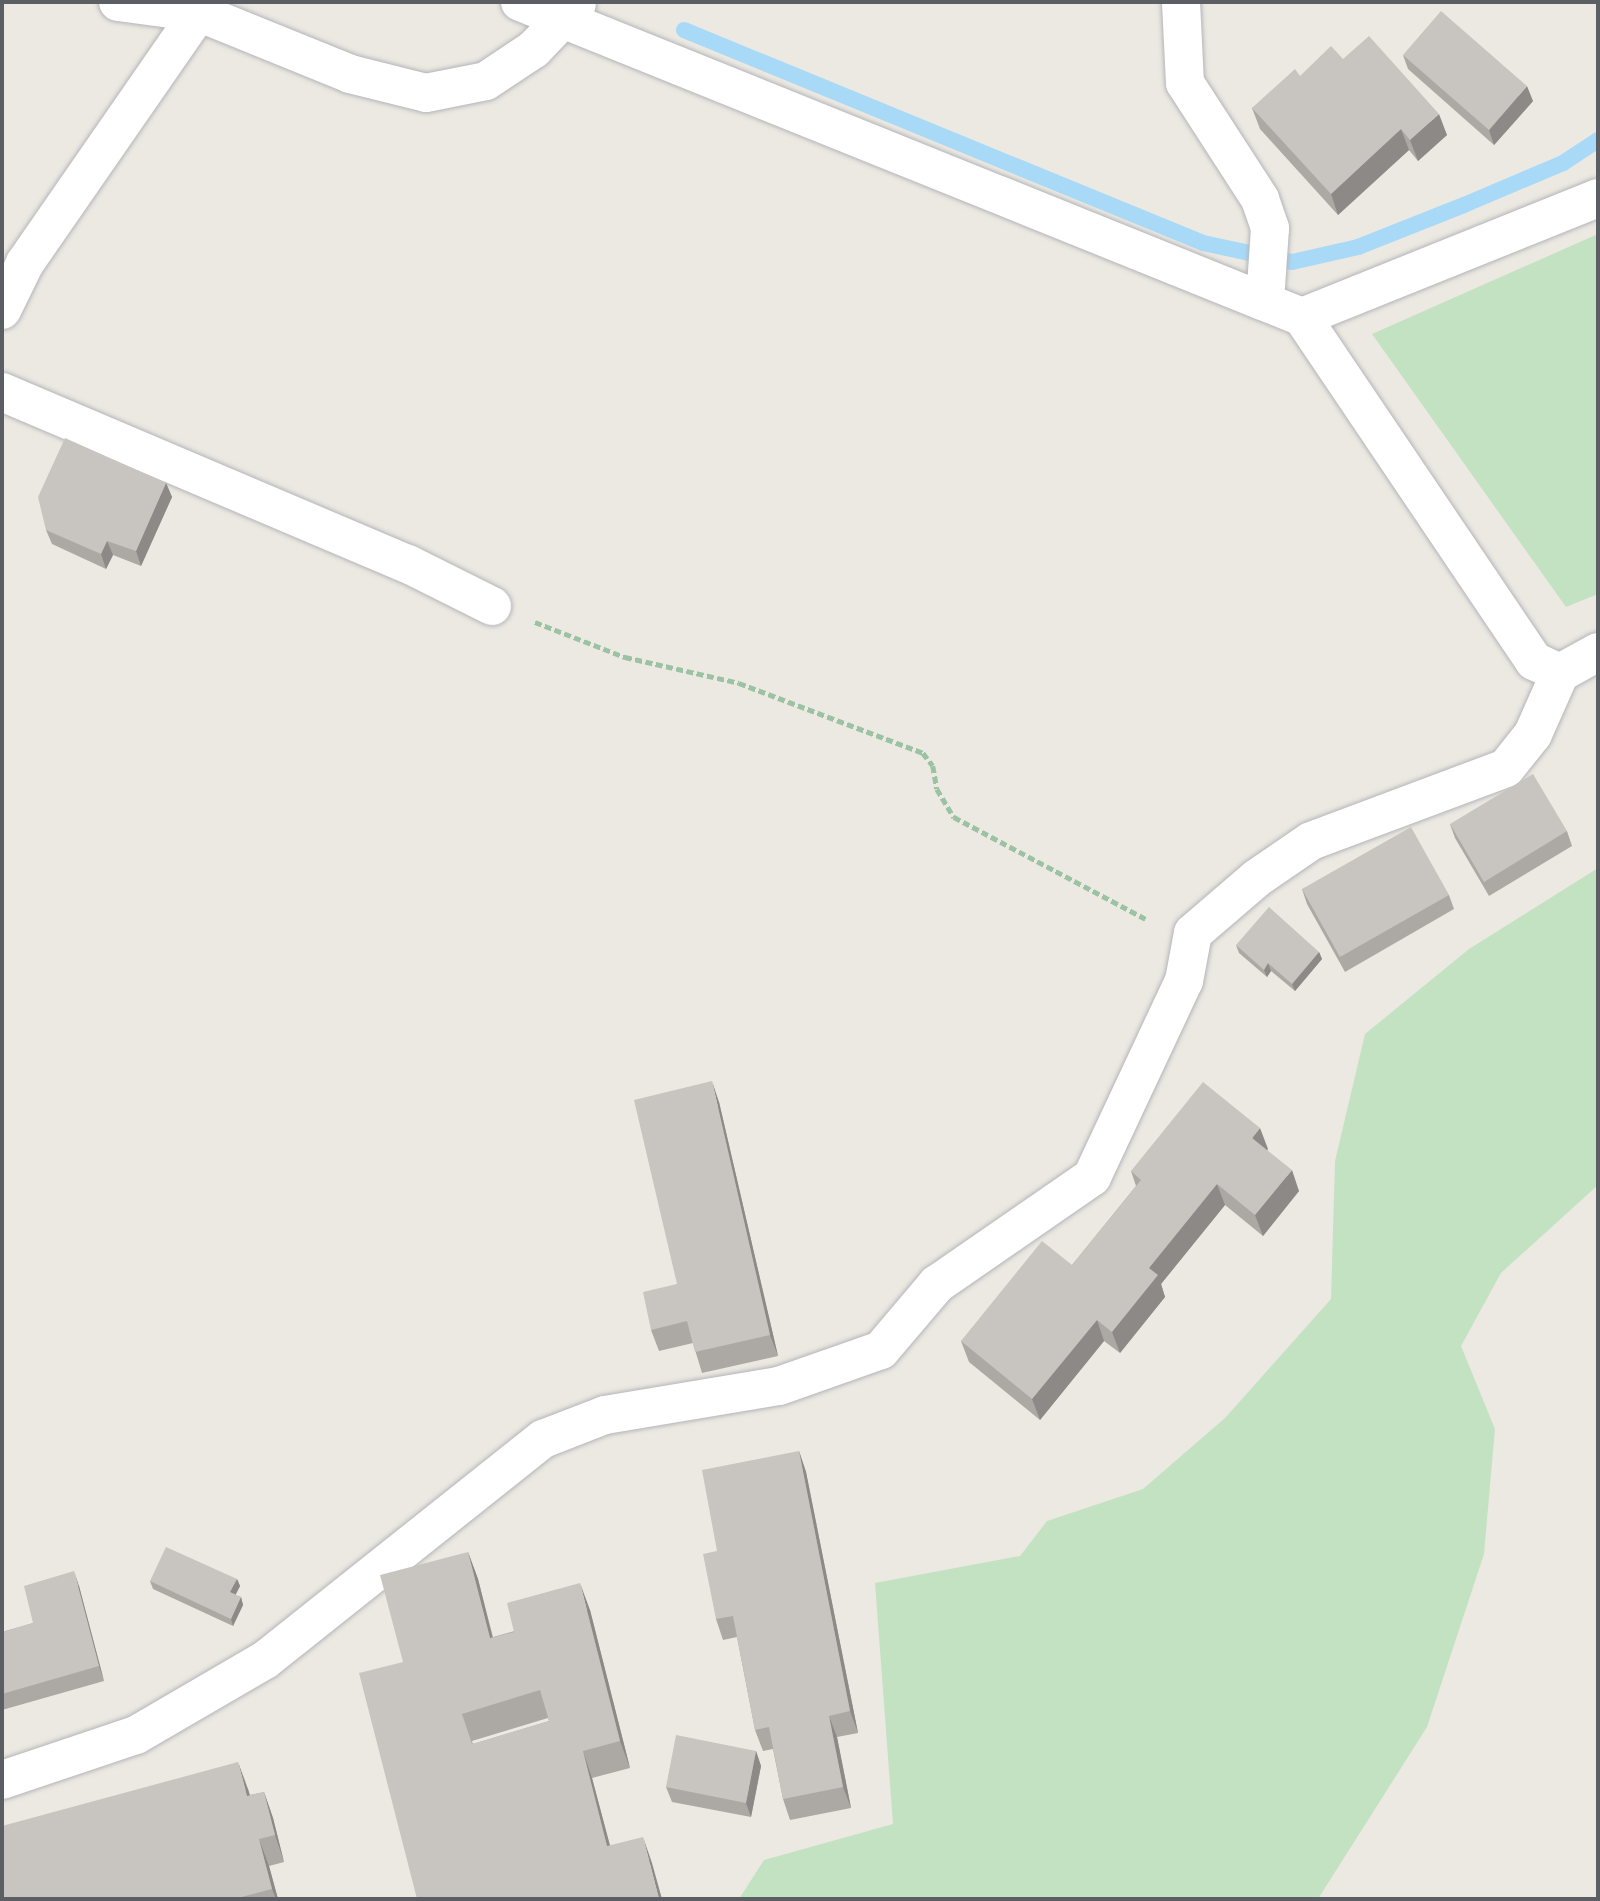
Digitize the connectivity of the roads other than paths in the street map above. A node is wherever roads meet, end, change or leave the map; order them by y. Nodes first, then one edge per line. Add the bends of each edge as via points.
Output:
1 (118, 2) edge
2 (520, 2) edge
3 (1181, 2) edge
4 (203, 7) edge
5 (571, 11) edge
6 (1598, 198) edge
7 (1265, 302) junction
8 (2, 310) edge
9 (1302, 317) junction
10 (2, 392) edge
11 (492, 606) road end
12 (1598, 652) edge
13 (1560, 673) junction
14 (2, 1780) edge

1 - 4 street
2 - 5 street
3 - 7 street via 1185,83 1260,199 1270,228
4 - 5 street via 350,74 426,93 486,81 534,49
4 - 8 street via 25,263
5 - 7 street
6 - 9 street
7 - 9 street
9 - 13 street via 1534,661
10 - 11 street via 408,564
12 - 13 street
13 - 14 street via 1533,734 1506,768 1311,841 1256,878 1193,933 1184,981 1092,1177 937,1284 881,1350 779,1386 605,1415 543,1439 265,1660 136,1735

